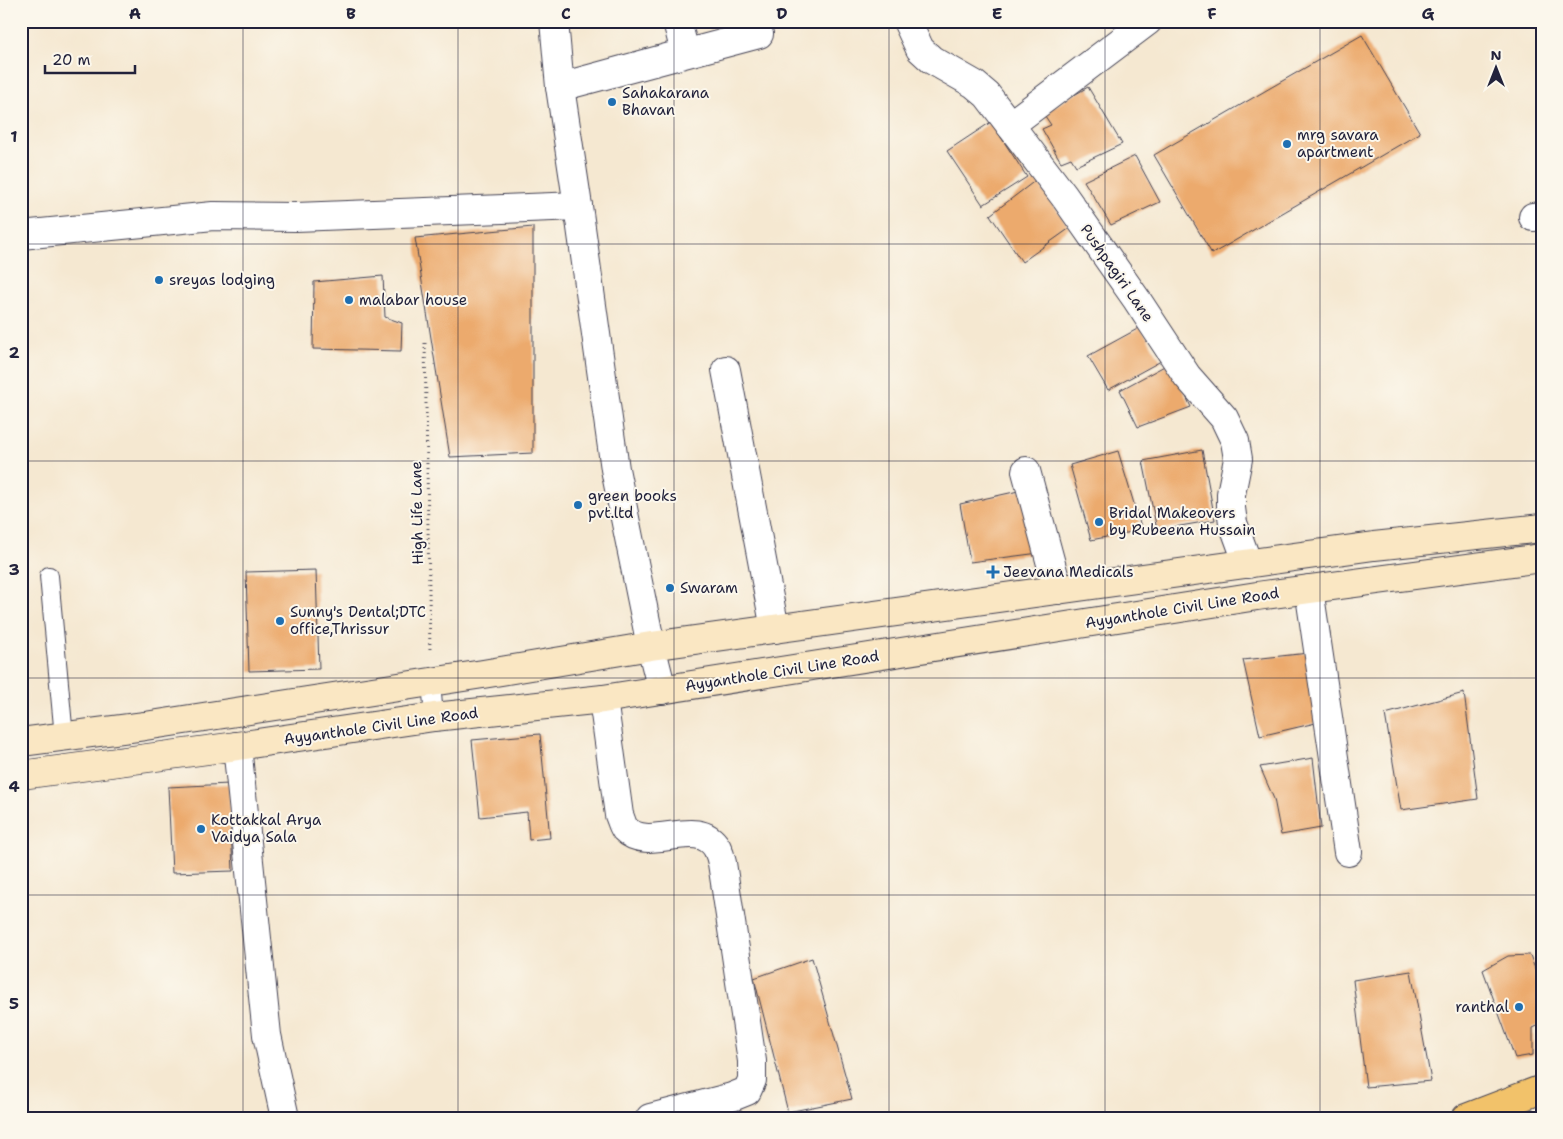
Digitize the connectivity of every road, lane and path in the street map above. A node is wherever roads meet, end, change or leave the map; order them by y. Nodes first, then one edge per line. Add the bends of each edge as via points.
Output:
1 (554, 21) edge
2 (677, 21) edge
3 (907, 21) edge
4 (1149, 21) edge
5 (1166, 21) edge
6 (759, 34) dead end
7 (560, 87) junction
8 (1010, 125) junction
9 (578, 206) junction
10 (21, 235) edge
11 (425, 343) dead end
12 (726, 370) dead end
13 (1026, 471) dead end
14 (1542, 528) edge
15 (1542, 558) edge
16 (1248, 564) junction
17 (49, 576) dead end
18 (1070, 588) junction
19 (1309, 589) junction
20 (1085, 623) junction
21 (775, 628) junction
22 (651, 646) junction
23 (431, 682) junction
24 (662, 690) junction
25 (603, 698) junction
26 (434, 716) junction
27 (117, 730) junction
28 (64, 737) junction
29 (21, 742) edge
30 (237, 746) junction
31 (121, 763) junction
32 (21, 775) edge
33 (1348, 852) dead end
34 (1542, 1089) edge
35 (285, 1118) edge
36 (650, 1118) edge
37 (1466, 1118) edge

1 - 7 street
2 - 7 street via 685,53
3 - 8 street, Pushpagiri Lane via 920,49 932,60 974,84 987,95
4 - 5 street via 1155,27
4 - 8 street
6 - 7 street
7 - 9 street
8 - 16 street, Pushpagiri Lane via 1137,300 1187,376 1224,418 1235,441 1238,459 1231,494 1233,524
9 - 10 street via 296,217 213,216
9 - 22 street via 614,469
11 - 23 path, High Life Lane
12 - 21 street
13 - 18 street
14 - 16 main road via 1374,546
15 - 19 main road, Ayyanthole Civil Line Road
16 - 18 main road
17 - 28 lane
18 - 20 main road
18 - 21 main road
19 - 20 main road, Ayyanthole Civil Line Road
19 - 33 street
20 - 24 main road, Ayyanthole Civil Line Road
21 - 22 main road
22 - 23 main road
22 - 24 street
23 - 26 lane
23 - 27 main road
24 - 25 main road, Ayyanthole Civil Line Road
25 - 26 main road, Ayyanthole Civil Line Road
25 - 36 street via 619,815 624,828 632,835 648,838 693,834 707,838 716,847 722,863 752,1061 752,1080 747,1091
26 - 30 main road, Ayyanthole Civil Line Road
27 - 28 main road
27 - 31 main road
28 - 29 main road
30 - 31 main road, Ayyanthole Civil Line Road
30 - 35 street via 266,1035
31 - 32 main road, Ayyanthole Civil Line Road
34 - 37 main road

